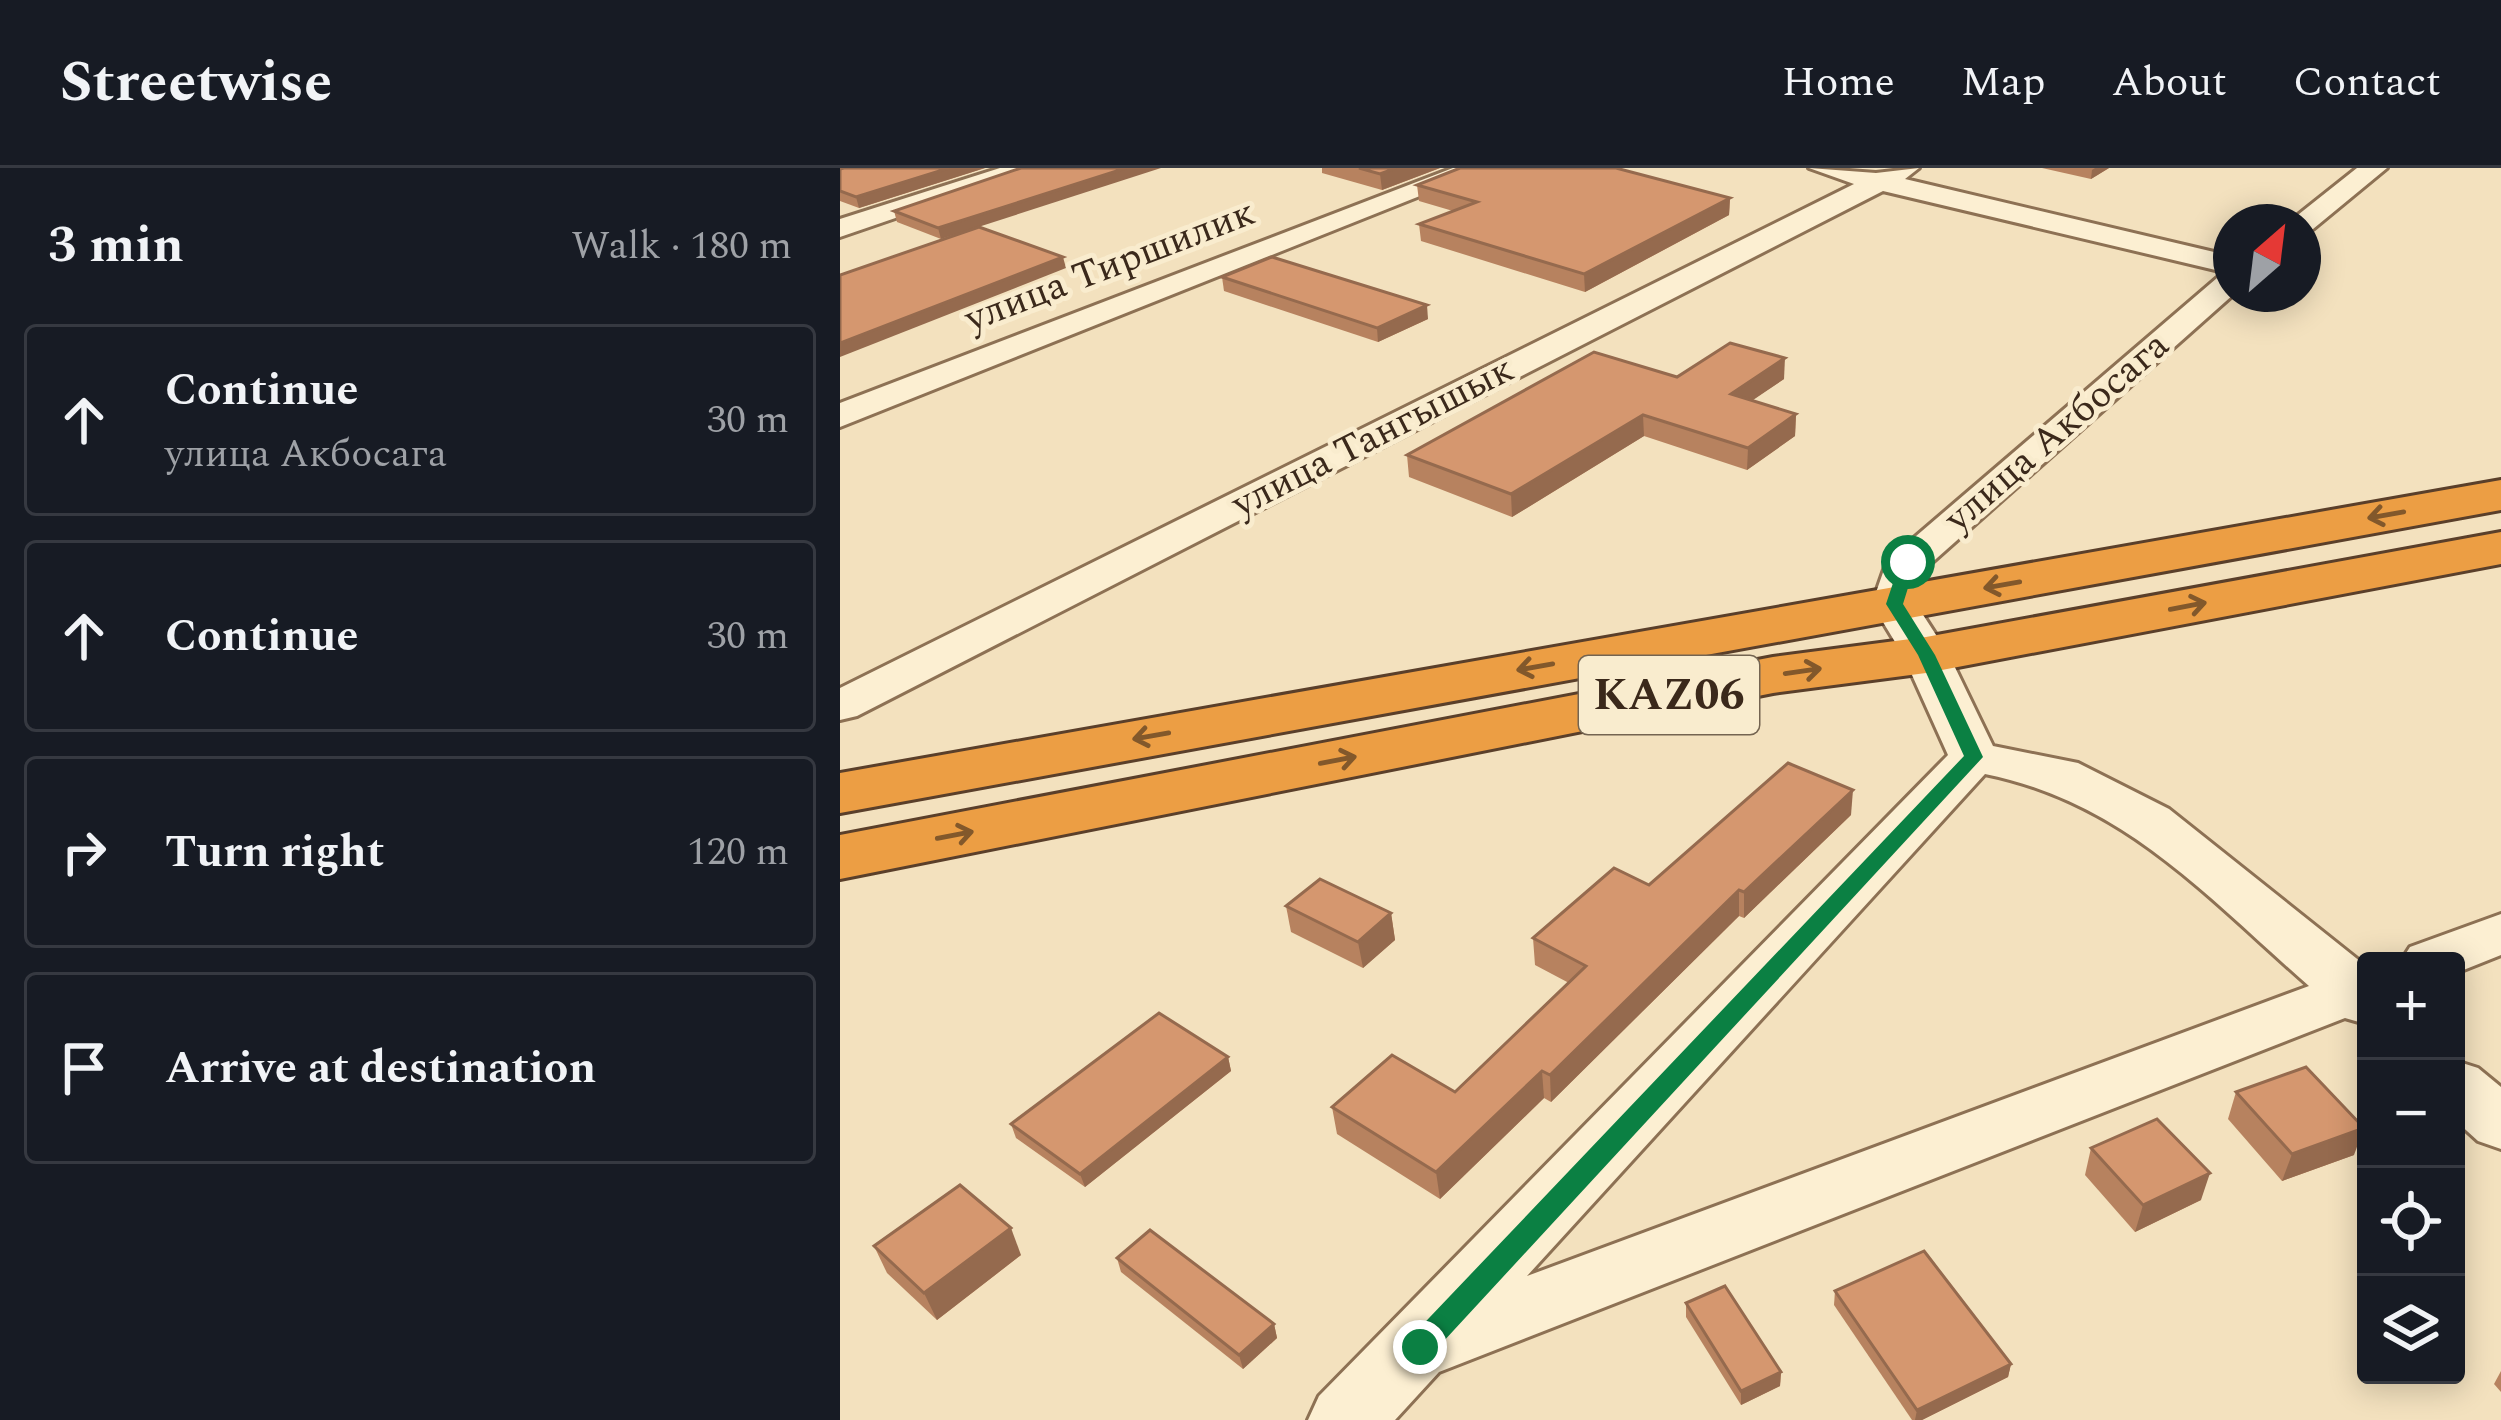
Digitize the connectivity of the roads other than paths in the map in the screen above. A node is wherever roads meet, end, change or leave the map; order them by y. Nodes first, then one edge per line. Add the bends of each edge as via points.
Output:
1 (1028, 168) edge
2 (1478, 168) edge
3 (1822, 168) edge
4 (2374, 168) edge
5 (1893, 174) edge
6 (2321, 209) edge
7 (840, 228) edge
8 (2213, 260) edge
9 (2213, 296) edge
10 (840, 416) edge
11 (2501, 495) edge
12 (2501, 548) edge
13 (1910, 630) junction
14 (840, 706) edge
15 (1974, 757) junction
16 (840, 793) edge
17 (840, 857) edge
18 (2501, 932) edge
19 (2452, 952) edge
20 (2357, 990) edge
21 (2357, 996) edge
22 (2465, 1092) edge
23 (2501, 1124) edge
24 (1420, 1347) junction
25 (1346, 1420) edge

1 - 7 street
2 - 10 street, улица Тиршилик
3 - 5 street
4 - 6 street
5 - 8 street
5 - 14 street, улица Тангышык
9 - 13 street, улица Акбосага via 1908,562
11 -> 13 highway, KАZ06
13 -> 12 highway, KАZ06
13 - 15 street
13 -> 16 highway, KАZ06
17 -> 13 highway, KАZ06 via 1773,675
15 - 20 street via 2060,774 2151,821
15 - 24 street
18 - 19 street
21 - 24 street
22 - 23 street
24 - 25 street

